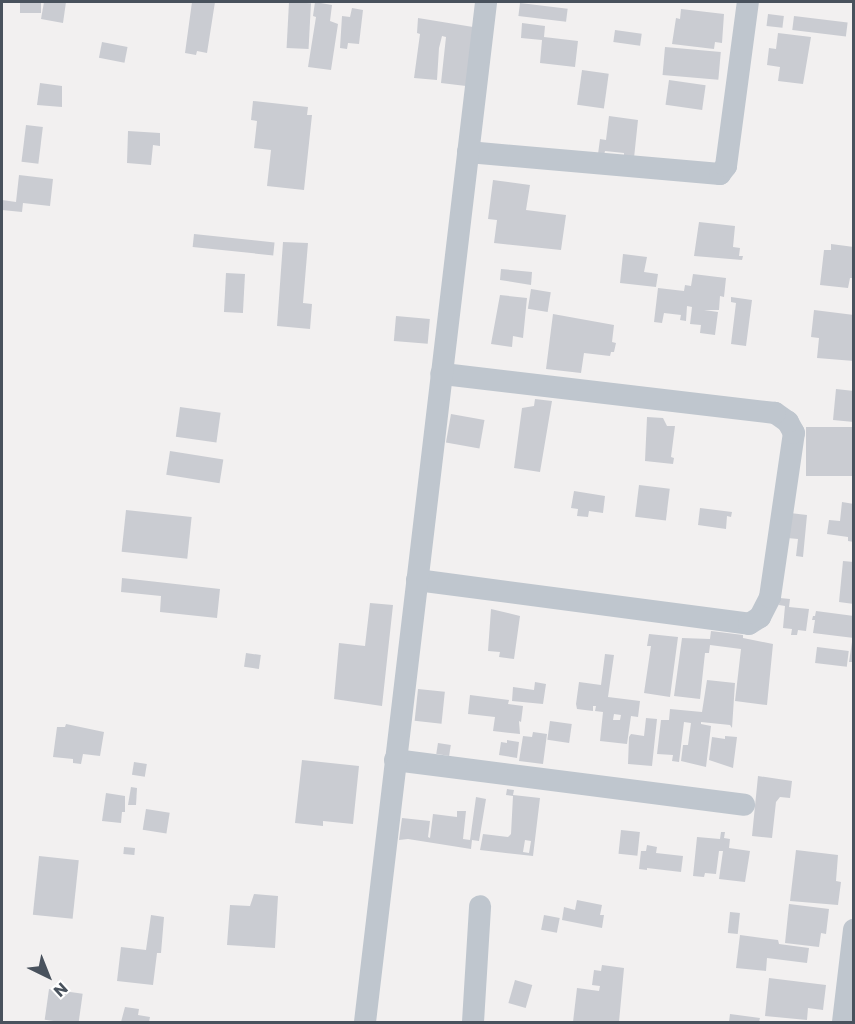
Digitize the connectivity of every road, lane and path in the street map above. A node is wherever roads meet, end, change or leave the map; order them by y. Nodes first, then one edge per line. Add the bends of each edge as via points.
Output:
1 (486, 2) edge
2 (748, 2) edge
3 (468, 152) junction
4 (441, 375) junction
5 (417, 580) junction
6 (395, 760) junction
7 (744, 805) dead end
8 (480, 906) dead end
9 (854, 930) edge
10 (365, 1023) edge
11 (473, 1023) edge
12 (843, 1023) edge

1 - 3 street
2 - 3 street via 726,166 720,174
3 - 4 street
4 - 5 street
4 - 5 street via 775,413 788,422 794,433 770,597 760,617 749,624
5 - 6 street
6 - 7 street
6 - 10 street
8 - 11 street
9 - 12 street

